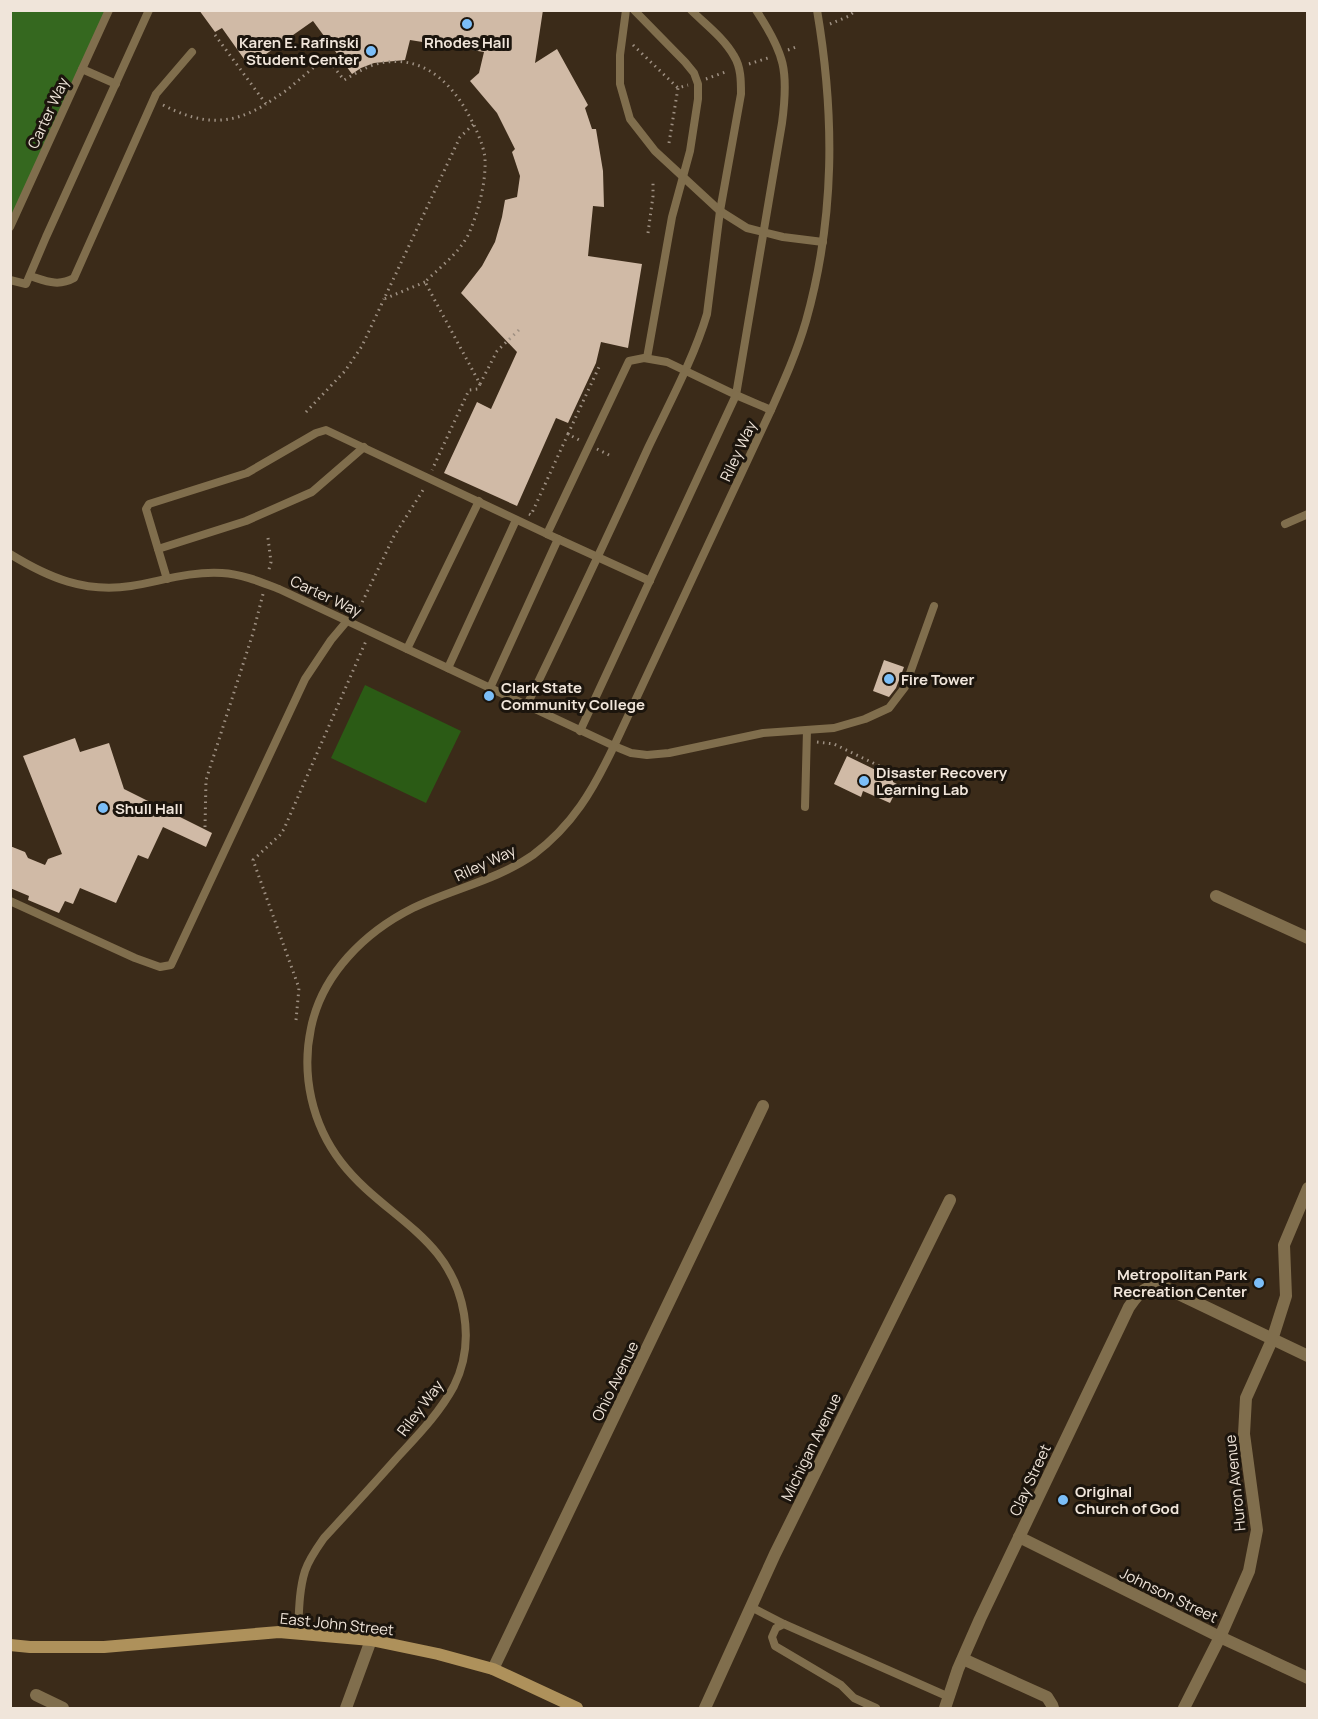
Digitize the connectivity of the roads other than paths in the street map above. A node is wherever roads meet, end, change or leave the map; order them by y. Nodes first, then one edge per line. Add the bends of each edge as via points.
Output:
1 (109, 10) edge
2 (149, 10) edge
3 (626, 10) edge
4 (634, 10) edge
5 (690, 10) edge
6 (756, 10) edge
7 (817, 10) edge
8 (192, 52) dead end
9 (82, 69) junction
10 (116, 84) junction
11 (684, 177) junction
12 (720, 211) junction
13 (10, 226) edge
14 (764, 232) junction
15 (823, 242) junction
16 (30, 276) junction
17 (10, 280) edge
18 (647, 358) junction
19 (684, 370) junction
20 (736, 395) junction
21 (771, 410) junction
22 (364, 447) junction
23 (479, 501) junction
24 (1308, 514) edge
25 (519, 516) junction
26 (1285, 524) dead end
27 (547, 534) junction
28 (558, 539) junction
29 (158, 549) junction
30 (10, 554) edge
31 (598, 558) junction
32 (167, 579) junction
33 (650, 581) junction
34 (934, 606) dead end
35 (348, 621) junction
36 (407, 649) junction
37 (448, 668) junction
38 (490, 688) junction
39 (527, 705) junction
40 (580, 730) junction
41 (807, 730) junction
42 (614, 746) junction
43 (805, 807) dead end
44 (1216, 896) dead end
45 (10, 901) edge
46 (1308, 938) edge
47 (763, 1106) dead end
48 (1308, 1188) edge
49 (950, 1200) dead end
50 (1304, 1206) edge
51 (1272, 1340) junction
52 (1308, 1356) edge
53 (1019, 1537) junction
54 (751, 1608) junction
55 (784, 1624) junction
56 (298, 1632) junction
57 (1220, 1637) junction
58 (370, 1640) junction
59 (10, 1645) edge
60 (963, 1659) junction
61 (493, 1669) junction
62 (1308, 1678) edge
63 (36, 1695) dead end
64 (947, 1703) edge
65 (63, 1708) edge
66 (346, 1708) edge
67 (577, 1708) edge
68 (705, 1708) edge
69 (876, 1708) edge
70 (1053, 1708) edge
71 (1185, 1708) edge

1 - 9 lane, Carter Way
2 - 10 lane
3 - 11 lane via 620,84 630,119 655,151
4 - 11 lane via 685,62 697,82 698,99
5 - 12 lane via 722,40 735,57 741,75
6 - 14 lane via 774,37 784,64 786,92
7 - 15 lane, Riley Way via 830,131 830,182
8 - 16 lane via 156,94 74,278 57,284
9 - 10 lane
9 - 13 lane, Carter Way
10 - 16 lane
11 - 12 lane
11 - 18 lane via 672,217
12 - 14 lane via 747,228
12 - 19 lane via 707,314
14 - 15 lane
14 - 20 lane
15 - 21 lane, Riley Way via 806,323
16 - 17 lane via 26,284
18 - 19 lane
18 - 27 lane via 629,361
19 - 20 lane
19 - 31 lane
20 - 21 lane
20 - 33 lane
21 - 42 lane, Riley Way
22 - 23 lane
22 - 29 lane via 312,492 246,521
22 - 29 lane via 326,430 247,473 149,504 146,509
23 - 25 lane
23 - 36 lane
24 - 26 lane
25 - 27 lane
25 - 37 lane
27 - 28 lane
28 - 31 lane
28 - 38 lane
29 - 32 lane
30 - 32 lane, Carter Way via 35,570 80,586 130,586
31 - 33 lane
31 - 39 lane
32 - 35 lane, Carter Way via 199,573 243,576
33 - 40 lane
34 - 41 lane, Carter Way via 904,687 889,708 834,728
35 - 36 lane, Carter Way
35 - 45 lane via 305,679 171,965 160,967 135,958
36 - 37 lane, Carter Way
37 - 38 lane, Carter Way
38 - 39 lane, Carter Way
39 - 40 lane, Carter Way
40 - 42 lane, Carter Way
41 - 42 lane, Carter Way via 763,733 647,755
41 - 43 lane
42 - 56 lane, Riley Way via 594,788 549,842 507,870 388,922 347,957 320,1000 308,1049 308,1077 317,1122 342,1164 433,1247 445,1263 455,1281 466,1325 461,1368 436,1414 313,1554 301,1590
44 - 46 street
47 - 61 street, Ohio Avenue
48 - 50 street, Huron Avenue
49 - 54 street, Michigan Avenue
50 - 51 street, Huron Avenue via 1284,1245 1286,1296
51 - 52 street
51 - 53 street, Clay Street via 1164,1287 1147,1288 1138,1294
51 - 57 street, Huron Avenue via 1246,1398 1245,1434 1257,1530 1249,1571
53 - 57 street, Johnson Street
53 - 60 street, Clay Street
54 - 55 lane
54 - 68 street, Michigan Avenue
55 - 64 lane
55 - 69 lane via 776,1628 772,1637 775,1646
56 - 58 street, East John Street
56 - 59 street, East John Street via 104,1647
57 - 62 street, Johnson Street
57 - 71 street, Huron Avenue
58 - 61 street, East John Street
58 - 66 street
60 - 64 street, Clay Street
60 - 70 street via 1047,1697
61 - 67 street, East John Street
63 - 65 street

